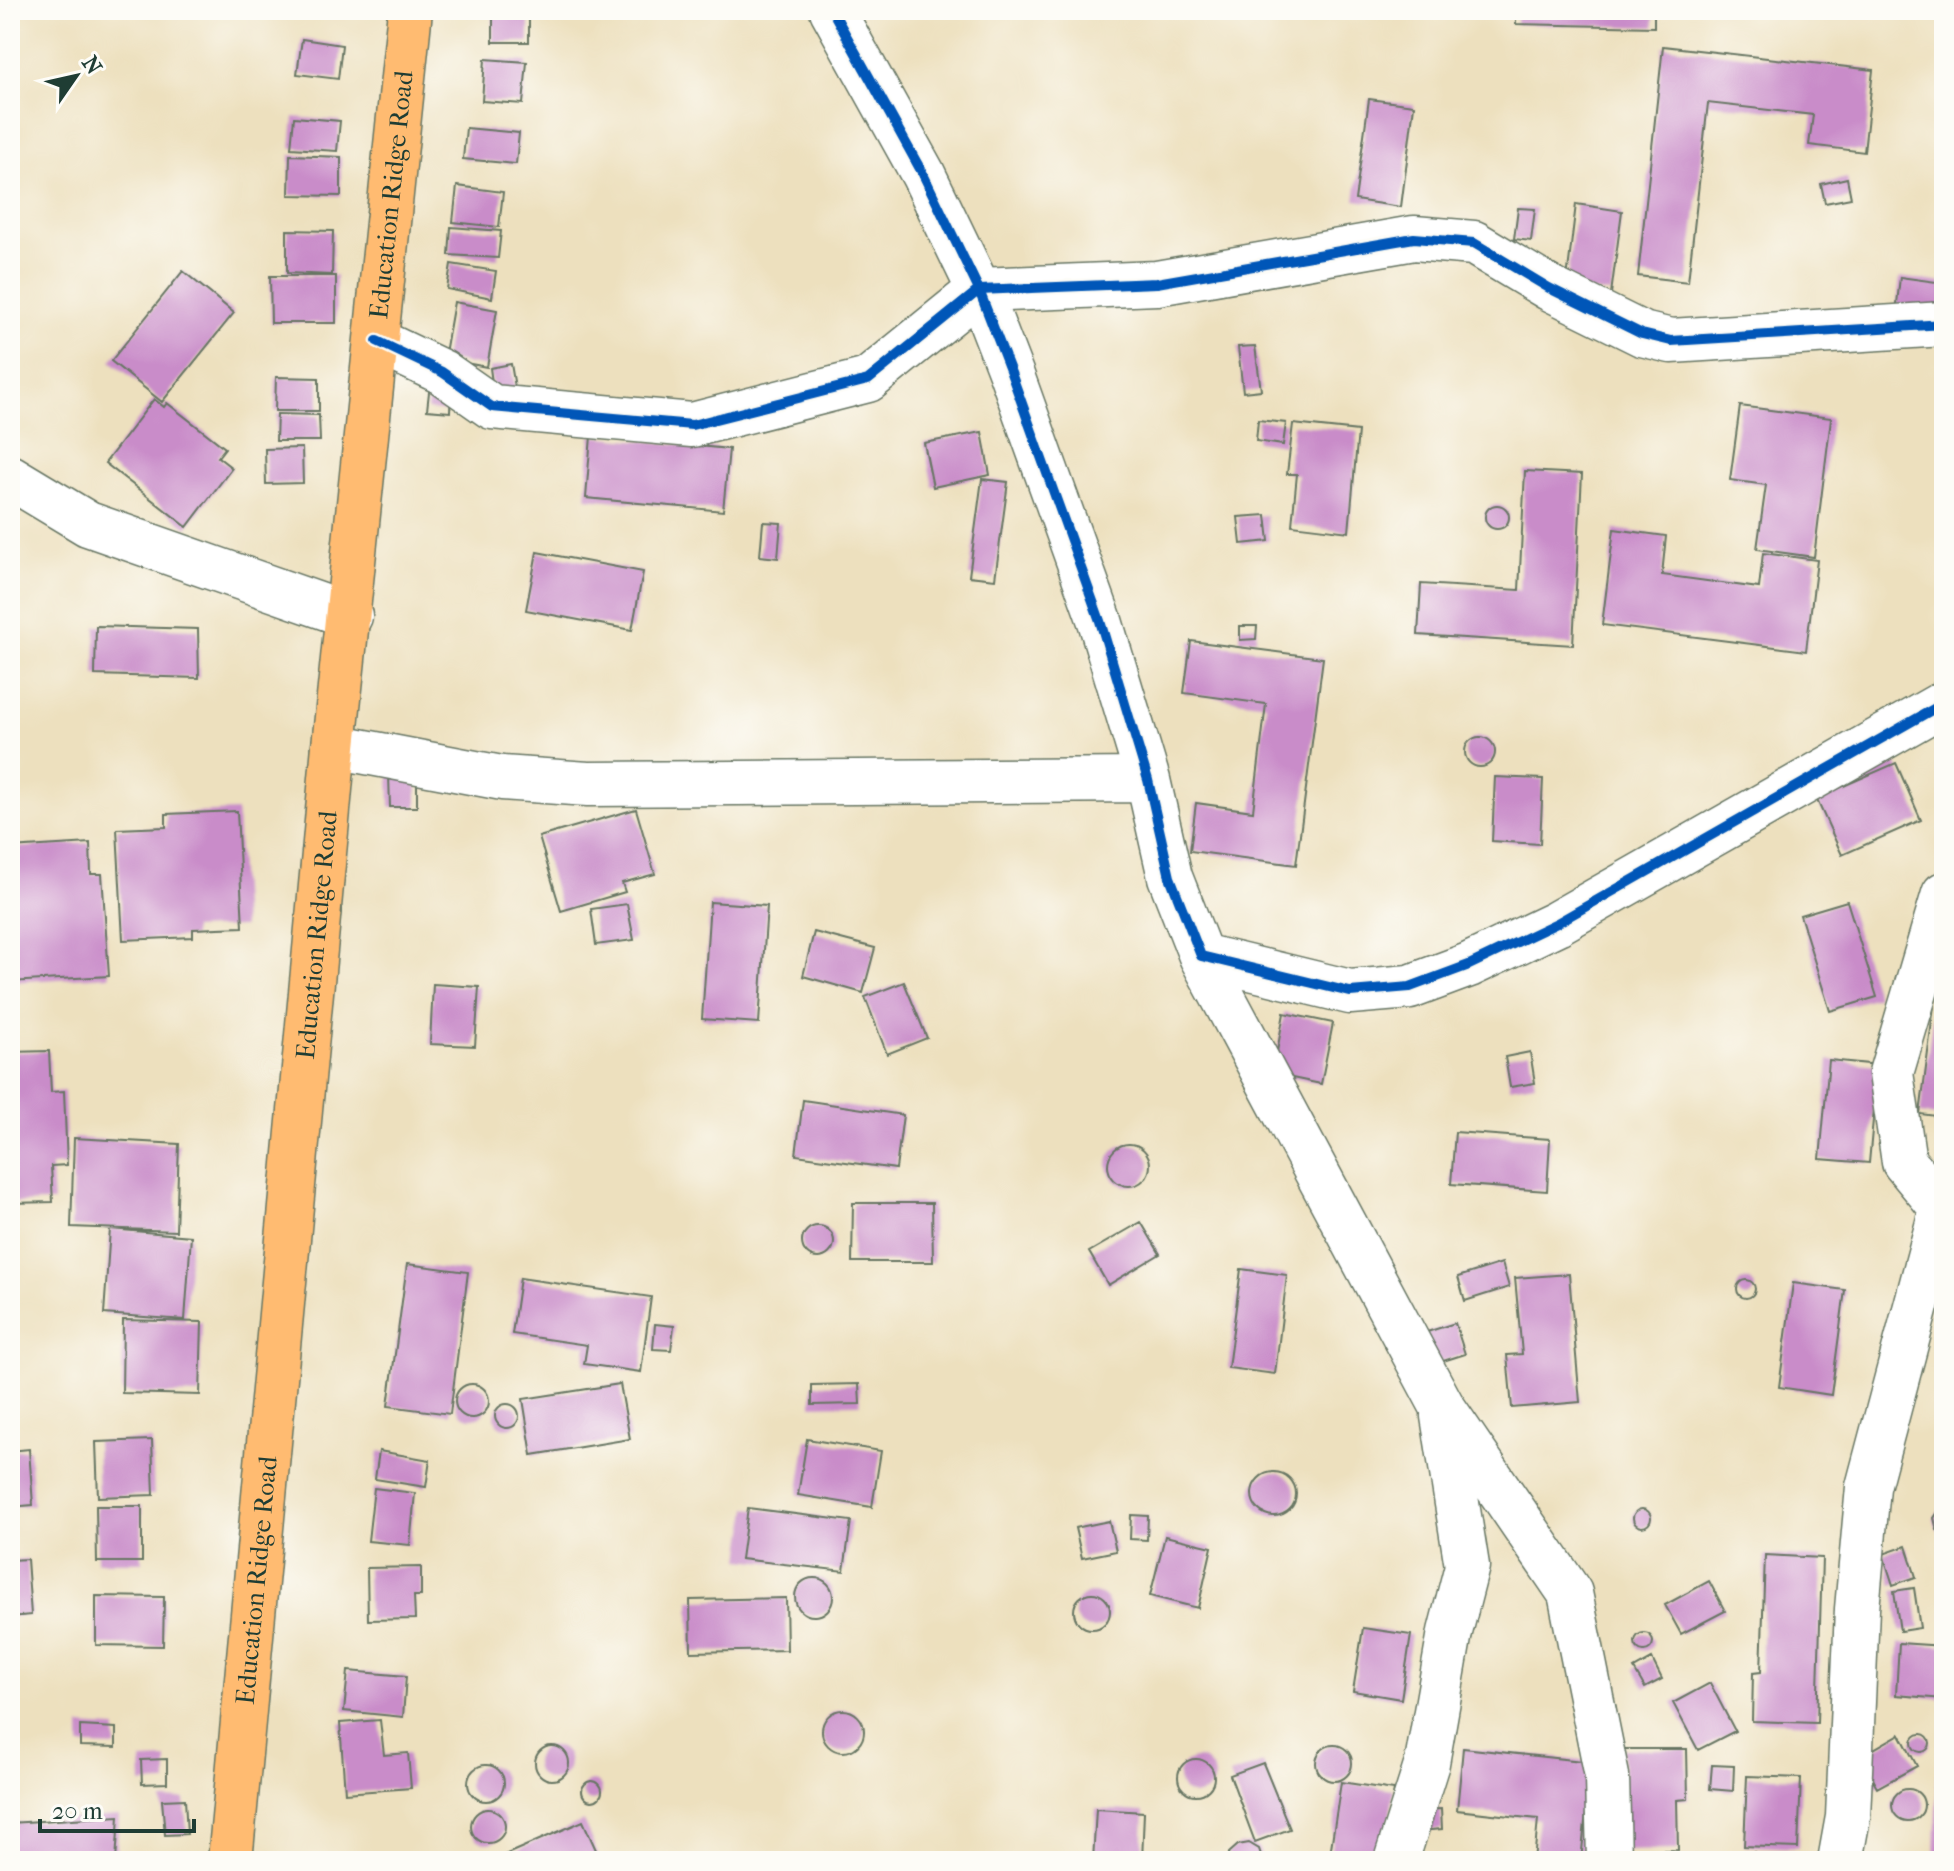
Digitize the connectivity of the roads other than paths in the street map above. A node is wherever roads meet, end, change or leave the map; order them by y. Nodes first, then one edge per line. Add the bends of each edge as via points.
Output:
1 (410, 10) edge
2 (832, 10) edge
3 (979, 290) junction
4 (1944, 324) edge
5 (377, 341) junction
6 (10, 477) edge
7 (350, 616) junction
8 (1944, 703) edge
9 (334, 746) junction
10 (1148, 780) junction
11 (1944, 894) edge
12 (1201, 956) junction
13 (1943, 1208) edge
14 (1442, 1406) junction
15 (230, 1861) edge
16 (1396, 1861) edge
17 (1609, 1861) edge
18 (1840, 1861) edge

1 - 5 main road, Education Ridge Road
2 - 3 street via 923,174
3 - 4 street via 1157,283 1414,238 1448,238 1474,243 1642,334 1671,341
3 - 5 street via 868,380 692,425 492,407 442,372
3 - 10 street via 1100,621
5 - 7 main road, Education Ridge Road
6 - 7 street via 88,524
7 - 9 main road, Education Ridge Road
8 - 12 street via 1557,923 1410,987 1350,992
9 - 10 street via 502,778 588,784
9 - 15 main road, Education Ridge Road
10 - 12 street via 1170,877
11 - 13 street via 1891,1073 1904,1162
12 - 14 street
13 - 18 street via 1868,1487 1848,1817
14 - 16 street via 1467,1566 1427,1763
14 - 17 street via 1570,1593 1607,1776

